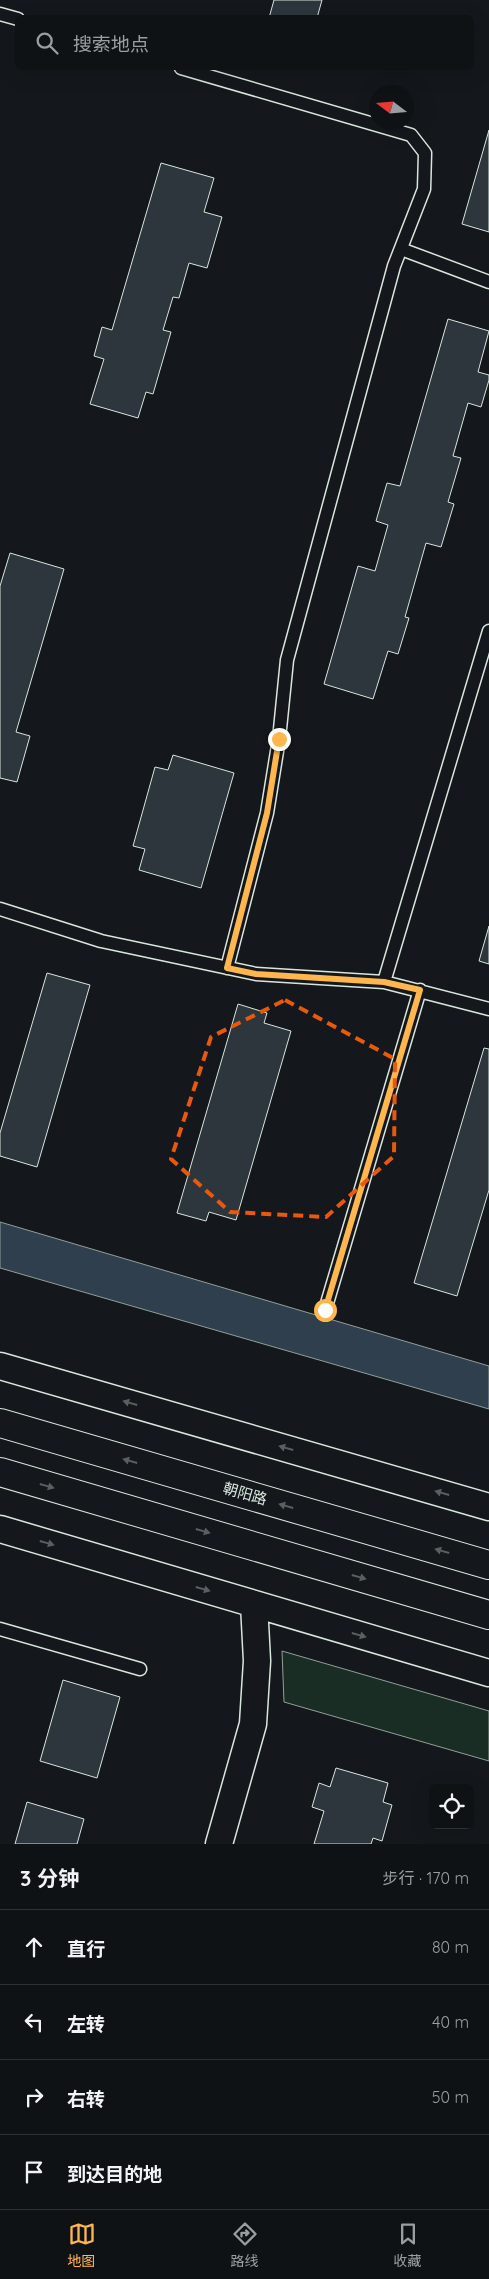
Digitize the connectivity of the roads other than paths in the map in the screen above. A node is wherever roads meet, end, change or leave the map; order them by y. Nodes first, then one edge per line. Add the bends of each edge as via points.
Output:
1 (0, 14) edge
2 (15, 18) edge
3 (189, 70) edge
4 (401, 249) junction
5 (489, 282) edge
6 (489, 631) edge
7 (0, 909) edge
8 (227, 968) junction
9 (384, 982) junction
10 (420, 990) junction
11 (489, 1009) edge
12 (325, 1310) dead end
13 (0, 1366) edge
14 (0, 1423) edge
15 (0, 1472) edge
16 (489, 1507) edge
17 (0, 1530) edge
18 (489, 1565) edge
19 (254, 1604) junction
20 (489, 1614) edge
21 (0, 1629) edge
22 (140, 1669) dead end
23 (489, 1673) edge
24 (218, 1844) edge

1 - 2 lane
3 - 4 lane via 411,135 425,153 424,189
4 - 5 lane
4 - 8 lane via 287,660 267,813
6 - 9 lane
7 - 8 lane via 101,941
8 - 9 lane via 256,974
9 - 10 lane
10 - 11 lane
10 - 12 lane
16 -> 13 street
18 -> 14 main road, 朝阳路
15 -> 20 main road
17 -> 19 street
19 -> 23 street
19 - 24 street via 253,1724
21 - 22 lane

